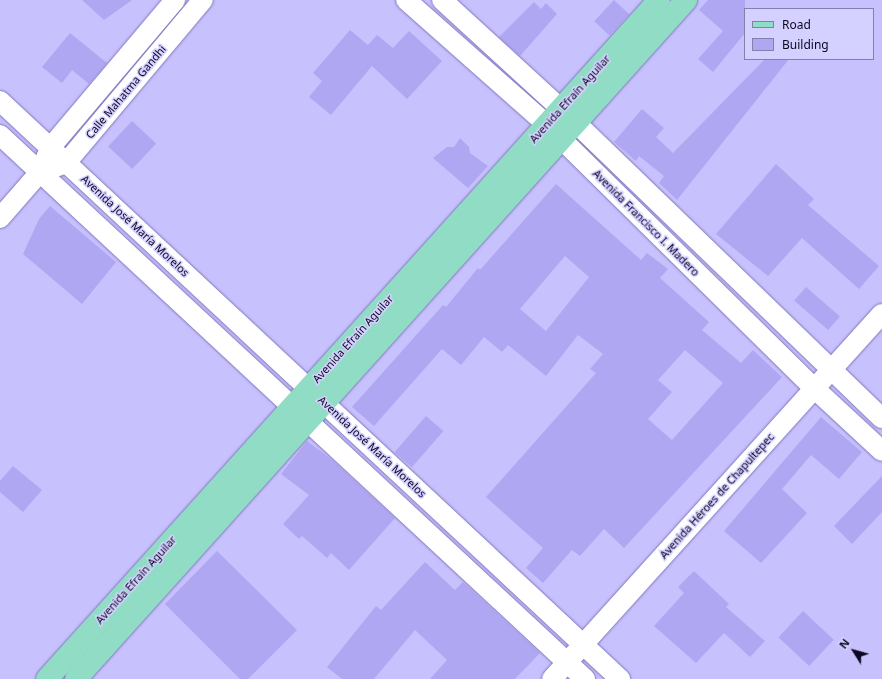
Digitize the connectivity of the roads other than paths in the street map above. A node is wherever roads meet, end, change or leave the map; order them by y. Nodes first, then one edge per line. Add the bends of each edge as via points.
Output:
1 (175, 0) edge
2 (203, 0) edge
3 (406, 0) edge
4 (442, 0) edge
5 (658, 0) edge
6 (686, 0) edge
7 (0, 101) edge
8 (561, 124) junction
9 (0, 135) edge
10 (50, 148) junction
11 (66, 163) junction
12 (40, 172) junction
13 (0, 218) edge
14 (882, 314) edge
15 (831, 371) junction
16 (309, 388) junction
17 (815, 389) junction
18 (325, 402) junction
19 (292, 406) junction
20 (882, 418) edge
21 (309, 420) junction
22 (882, 451) edge
23 (582, 644) junction
24 (567, 662) junction
25 (47, 679) edge
26 (76, 679) edge
27 (552, 679) edge
28 (585, 679) edge
29 (620, 679) edge

1 - 10 street, Calle Mahatma Gandhi
2 - 11 street, Calle Mahatma Gandhi
3 - 8 street, Avenida Francisco I. Madero
4 - 8 street, Avenida Francisco I. Madero
5 - 8 main road, Avenida Efraín Aguilar
6 - 8 main road, Avenida Efraín Aguilar
7 - 10 street, Avenida José María Morelos
8 - 15 street, Avenida Francisco I. Madero
8 - 16 main road, Avenida Efraín Aguilar
8 - 17 street, Avenida Francisco I. Madero
8 - 18 main road, Avenida Efraín Aguilar
9 - 12 street
10 - 11 street, Avenida José María Morelos
10 - 12 street, Calle Mahatma Gandhi
11 - 12 street, Calle Mahatma Gandhi
11 - 16 street, Avenida José María Morelos
12 - 13 street, Calle Mahatma Gandhi
12 - 19 street
14 - 15 street, Avenida Héroes de Chapultepec
15 - 17 street, Avenida Héroes de Chapultepec
15 - 20 street, Avenida Francisco I. Madero
16 - 18 street, Avenida José María Morelos
16 - 19 main road, Avenida Efraín Aguilar
17 - 22 street, Avenida Francisco I. Madero
17 - 23 street, Avenida Héroes de Chapultepec
18 - 21 main road, Avenida Efraín Aguilar
18 - 23 street, Avenida José María Morelos
19 - 21 street
19 - 25 main road, Avenida Efraín Aguilar
21 - 24 street
21 - 26 main road, Avenida Efraín Aguilar
23 - 24 street, Avenida Héroes de Chapultepec
23 - 29 street, Avenida José María Morelos
24 - 27 street, Avenida Héroes de Chapultepec
24 - 28 street

